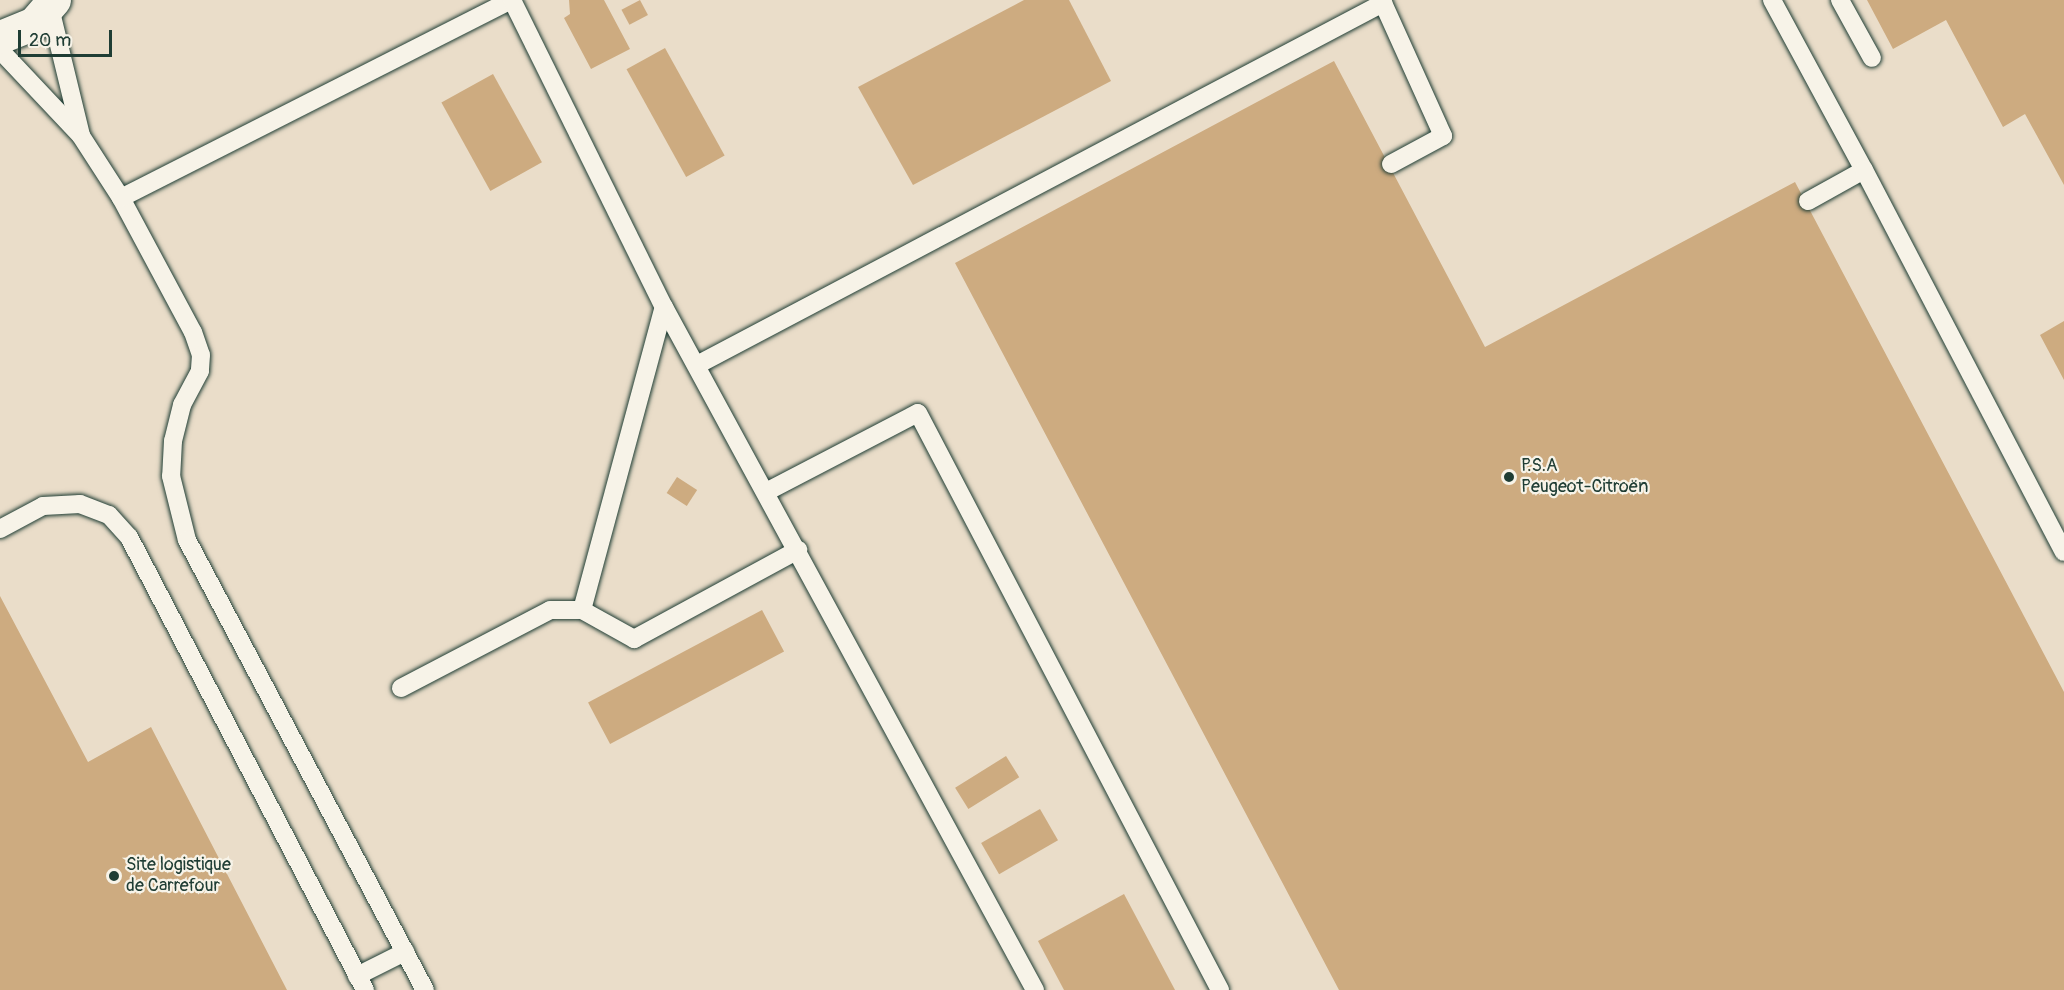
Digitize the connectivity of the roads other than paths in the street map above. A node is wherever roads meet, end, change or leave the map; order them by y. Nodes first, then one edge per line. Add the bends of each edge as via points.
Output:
1 (512, 0) edge
2 (1772, 0) edge
3 (1840, 0) edge
4 (1385, 1) edge
5 (52, 4) edge
6 (0, 37) edge
7 (0, 50) edge
8 (1872, 58) dead end
9 (81, 136) junction
10 (1391, 164) dead end
11 (1864, 170) junction
12 (121, 198) junction
13 (1808, 201) dead end
14 (664, 307) junction
15 (697, 365) junction
16 (766, 492) junction
17 (0, 530) edge
18 (798, 550) junction
19 (2064, 552) edge
20 (582, 610) junction
21 (401, 688) dead end
22 (405, 952) junction
23 (361, 983) edge
24 (425, 990) edge
25 (1035, 990) edge
26 (1220, 990) edge

1 - 12 lane
1 - 14 lane
2 - 11 lane
3 - 8 lane
4 - 10 lane via 1443,136
4 - 15 lane
5 - 6 street via 33,24
5 - 9 lane
7 - 9 lane
9 - 12 lane
11 - 13 lane
11 - 19 lane
12 - 22 lane via 193,332 201,355 200,371 182,405 173,441 171,476 187,540
14 - 15 lane
14 - 20 lane
15 - 16 lane
16 - 18 lane
16 - 26 lane via 918,413
17 - 23 lane via 43,506 80,504 109,515 129,537
18 - 20 lane via 634,639
18 - 25 lane
20 - 21 lane via 550,610
22 - 23 lane
22 - 24 lane

